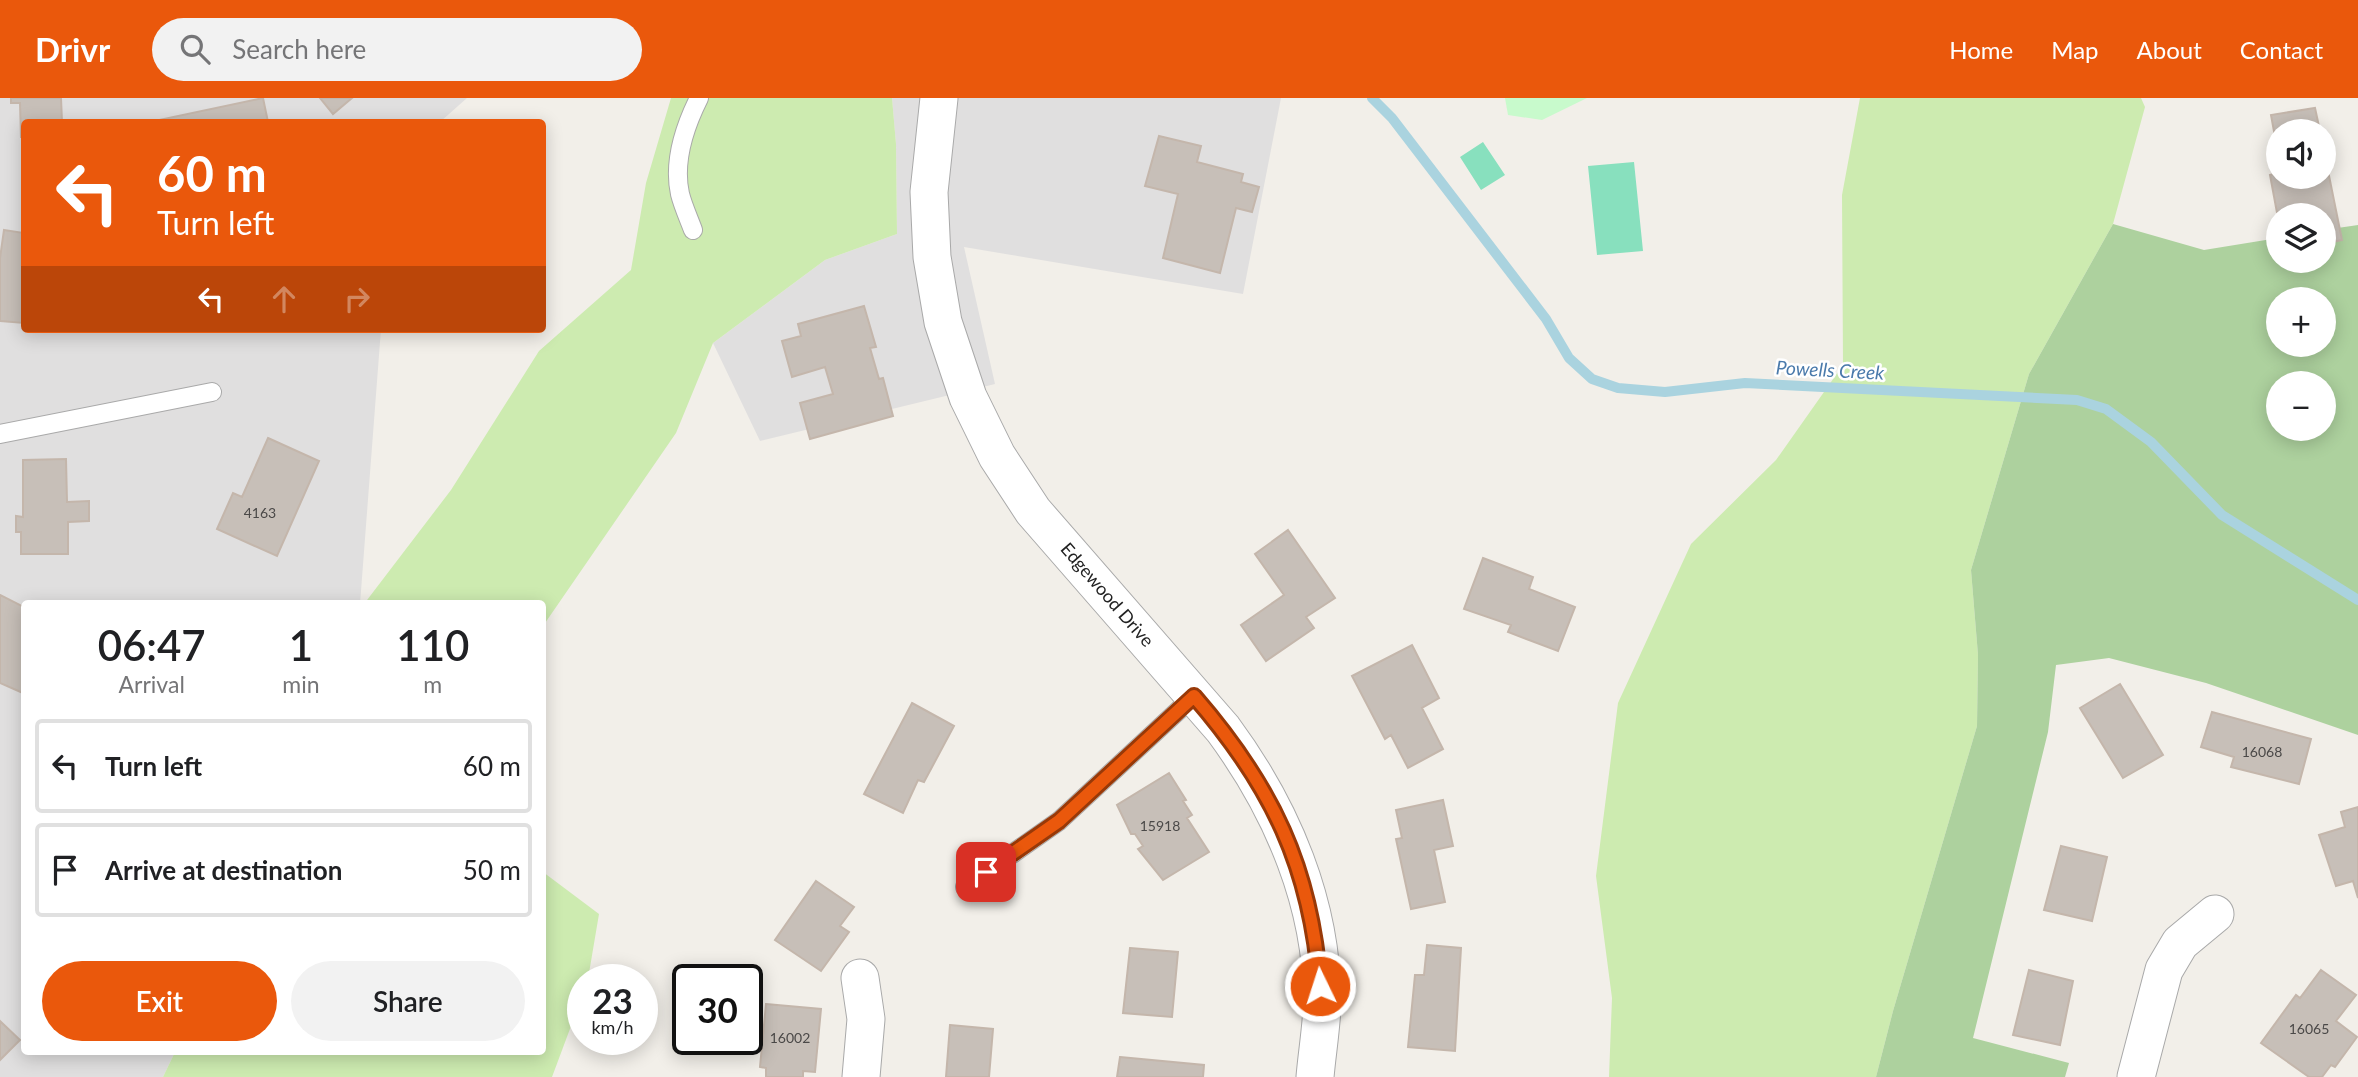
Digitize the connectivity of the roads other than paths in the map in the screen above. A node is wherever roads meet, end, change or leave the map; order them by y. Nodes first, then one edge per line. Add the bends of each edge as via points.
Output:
1 (699, 98) edge
2 (939, 98) edge
3 (693, 230) dead end
4 (212, 392) dead end
5 (0, 434) edge
6 (1194, 696) junction
7 (965, 887) dead end
8 (2215, 914) dead end
9 (860, 978) dead end
10 (861, 1077) edge
11 (1315, 1077) edge
12 (2136, 1077) edge

1 - 3 lane via 677,165 680,194
2 - 6 street, Edgewood Drive via 929,192 932,257 943,323 968,397 997,456 1033,511
4 - 5 lane
6 - 7 lane via 1059,821
6 - 11 street, Edgewood Drive via 1244,758 1275,809 1298,865 1317,947 1322,1007
8 - 12 street via 2180,943 2164,970
9 - 10 street via 866,1019

